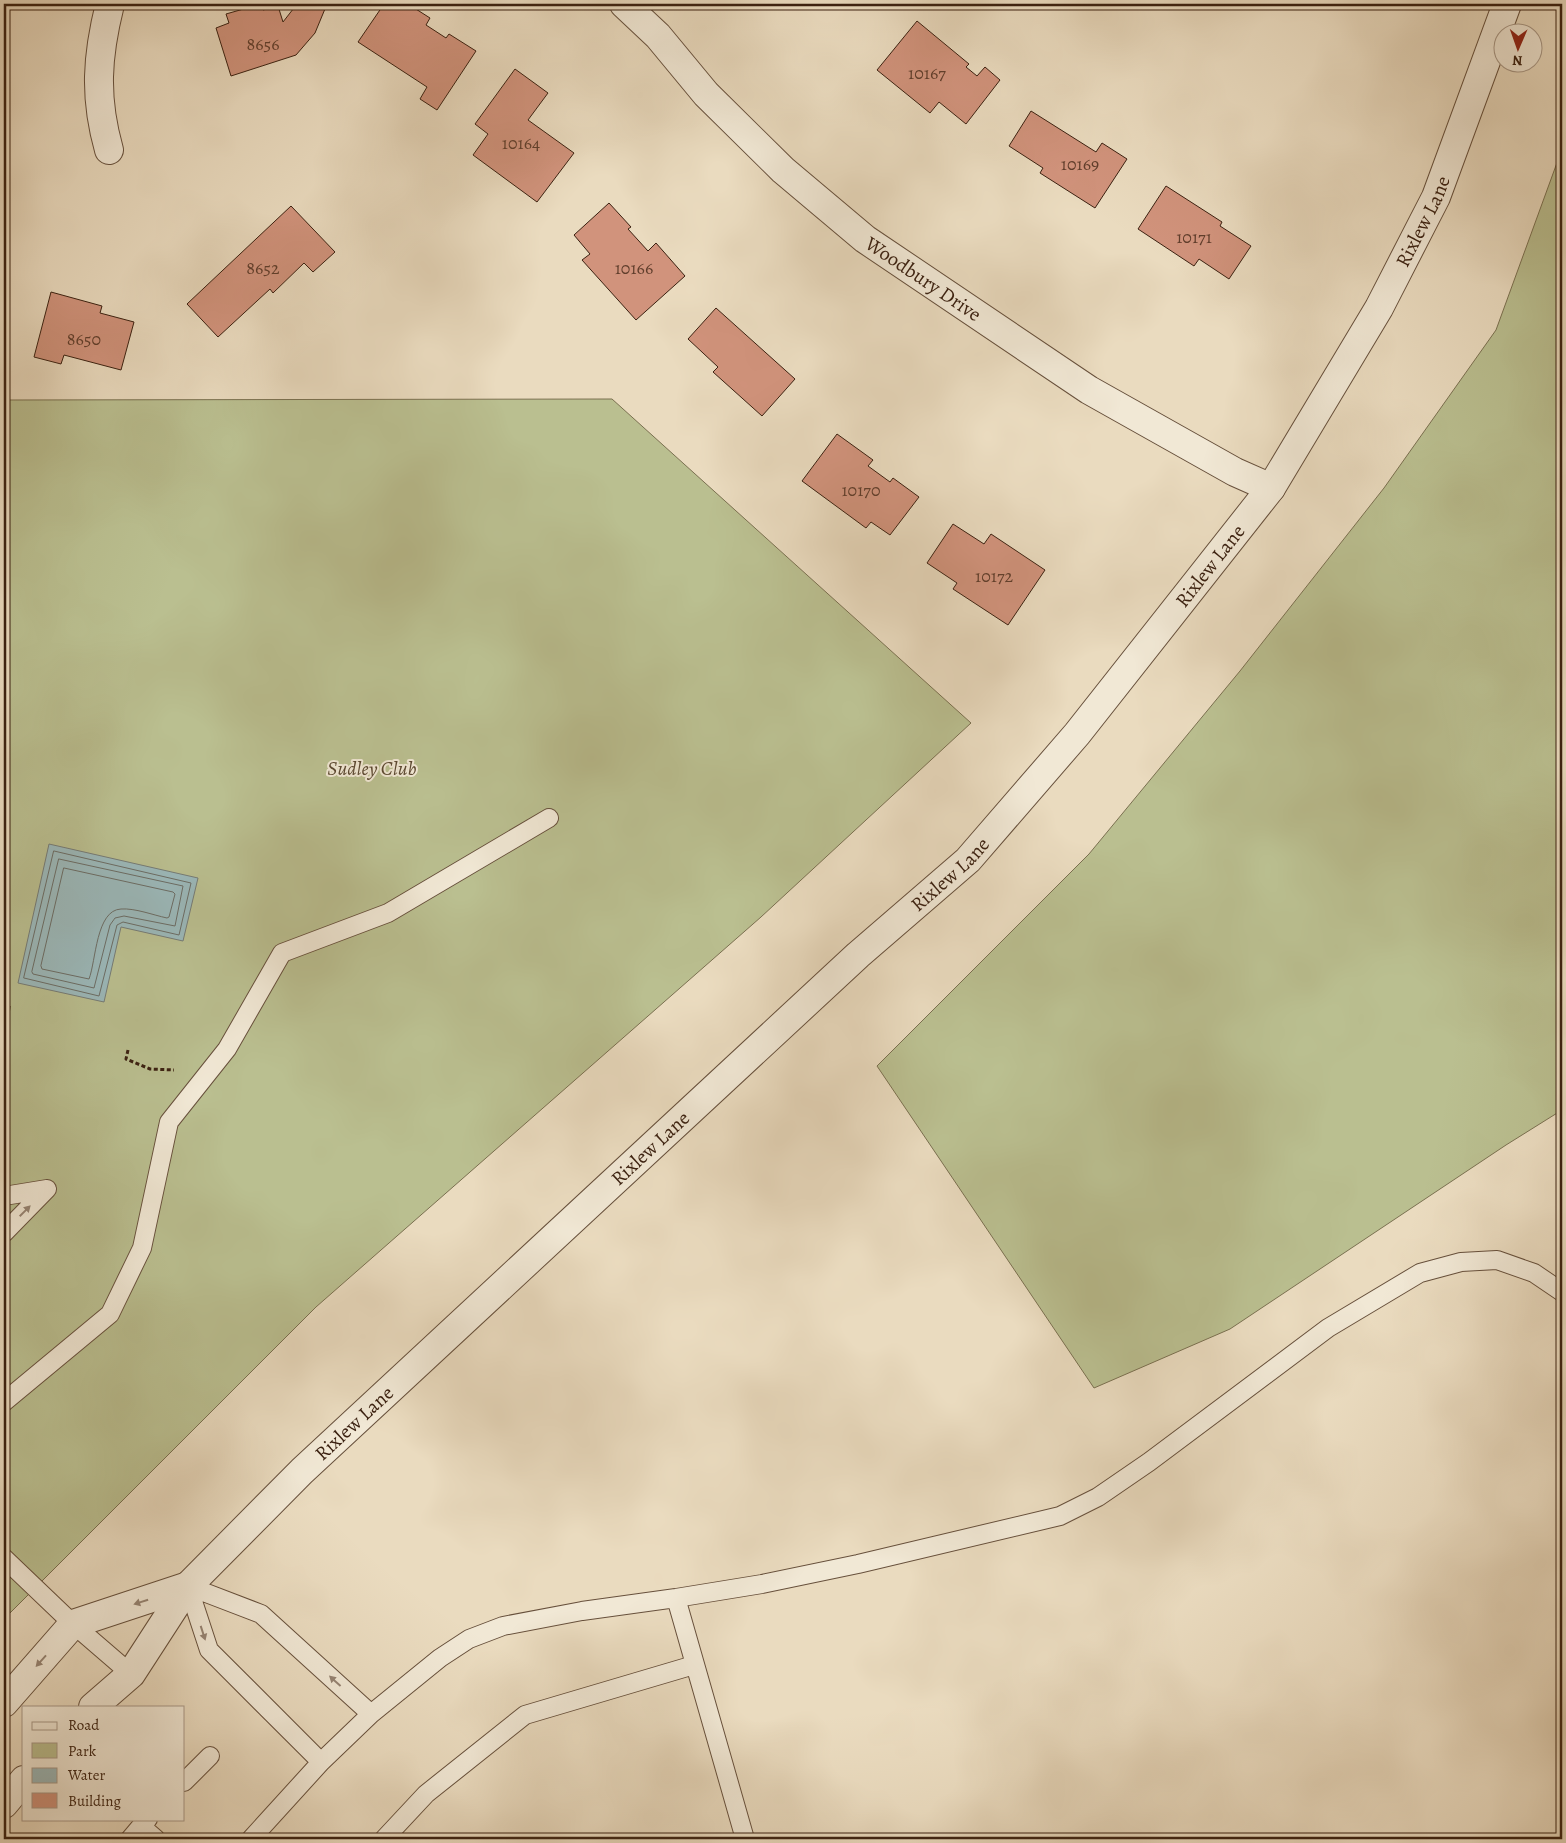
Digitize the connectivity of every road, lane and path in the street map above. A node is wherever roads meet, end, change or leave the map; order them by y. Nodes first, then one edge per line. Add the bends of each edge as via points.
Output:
1 (110, 4) edge
2 (624, 4) edge
3 (1506, 4) edge
4 (110, 150) dead end
5 (1271, 488) junction
6 (549, 818) dead end
7 (128, 1050) dead end
8 (172, 1069) dead end
9 (4, 1196) edge
10 (4, 1234) edge
11 (1562, 1292) edge
12 (4, 1402) edge
13 (4, 1558) edge
14 (188, 1586) junction
15 (676, 1598) junction
16 (73, 1624) junction
17 (694, 1665) junction
18 (132, 1674) junction
19 (4, 1704) edge
20 (94, 1706) edge
21 (371, 1714) junction
22 (210, 1756) dead end
23 (321, 1762) junction
24 (185, 1781) edge
25 (22, 1782) edge
26 (4, 1804) edge
27 (140, 1828) edge
28 (156, 1839) edge
29 (251, 1839) edge
30 (384, 1839) edge
31 (745, 1839) edge

1 - 4 street via 100,42 98,87 104,132
2 - 5 street, Woodbury Drive via 658,36 706,94 783,170 865,239 1089,390 1235,472
3 - 5 street, Rixlew Lane via 1436,197 1379,308
5 - 14 street, Rixlew Lane via 1077,734 968,860 851,961 302,1471
6 - 12 lane via 388,913 282,953 227,1049 169,1122 142,1248 110,1314
7 - 8 path via 126,1059 150,1069
10 -> 9 lane via 47,1190
11 - 15 lane via 1534,1273 1497,1260 1461,1262 1420,1273 1328,1328 1149,1462 1098,1497 1060,1516 858,1564
13 - 16 lane
14 -> 16 street, Rixlew Lane
14 - 18 street, Rixlew Lane
21 -> 14 lane via 261,1614
14 -> 23 lane via 209,1650
15 - 17 lane
15 - 21 lane via 503,1626 468,1639
16 - 18 lane
16 -> 19 street
17 - 30 lane via 525,1715 426,1794
17 - 31 lane
18 - 20 street, Rixlew Lane
21 - 23 lane
22 - 24 lane
23 - 29 lane
25 - 26 street
27 - 28 lane

